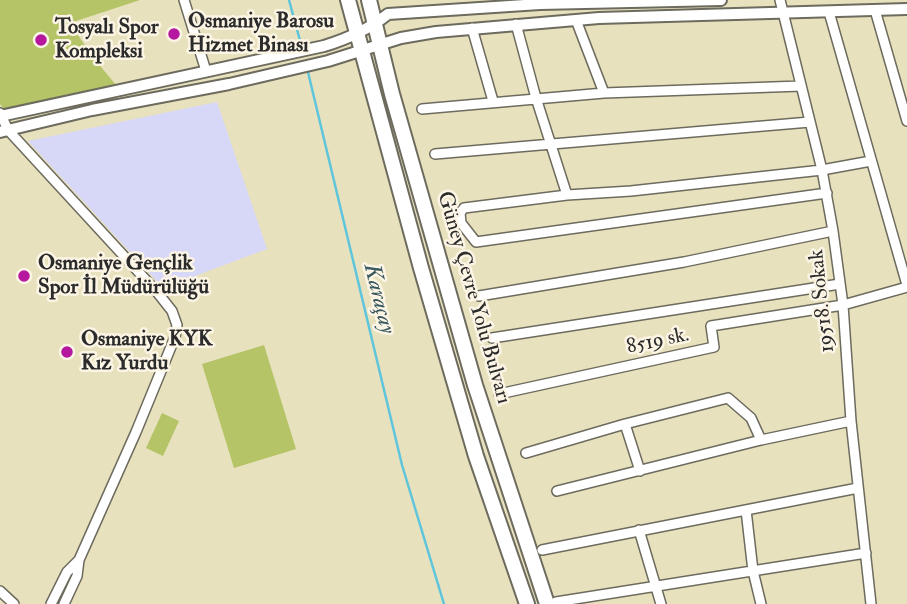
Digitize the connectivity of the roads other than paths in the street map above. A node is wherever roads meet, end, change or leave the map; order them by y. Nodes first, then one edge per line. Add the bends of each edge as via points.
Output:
1 (184, 0) edge
2 (348, 0) edge
3 (369, 0) edge
4 (420, 0) edge
5 (659, 0) edge
6 (721, 0) edge
7 (780, 0) edge
8 (599, 1) edge
9 (540, 2) edge
10 (480, 4) edge
11 (907, 9) edge
12 (875, 10) junction
13 (829, 12) junction
14 (420, 13) junction
15 (782, 14) junction
16 (576, 20) junction
17 (375, 24) junction
18 (516, 24) junction
19 (472, 28) junction
20 (358, 33) junction
21 (380, 44) junction
22 (362, 52) junction
23 (206, 71) junction
24 (801, 86) junction
25 (604, 93) junction
26 (536, 97) junction
27 (493, 101) junction
28 (422, 109) dead end
29 (1, 115) edge
30 (907, 121) edge
31 (810, 122) junction
32 (4, 131) edge
33 (551, 144) junction
34 (435, 154) dead end
35 (871, 161) junction
36 (822, 170) junction
37 (827, 193) junction
38 (567, 195) junction
39 (833, 231) junction
40 (840, 284) junction
41 (907, 286) edge
42 (480, 296) dead end
43 (843, 306) junction
44 (492, 338) dead end
45 (499, 394) dead end
46 (851, 421) junction
47 (625, 424) junction
48 (761, 440) junction
49 (526, 453) dead end
50 (640, 471) junction
51 (858, 488) junction
52 (557, 491) dead end
53 (746, 510) junction
54 (639, 530) junction
55 (542, 550) dead end
56 (866, 553) junction
57 (79, 559) junction
58 (753, 571) junction
59 (656, 585) junction
60 (0, 591) edge
61 (552, 603) edge
62 (14, 604) edge
63 (51, 604) edge
64 (64, 604) edge
65 (527, 604) edge
66 (661, 604) edge
67 (761, 604) edge
68 (871, 604) edge

1 - 23 street
2 - 20 highway, Güney Çevre Yolu Bulvarı
3 - 17 highway, Güney Çevre Yolu Bulvarı
4 - 14 street
5 - 6 street
5 - 8 street
7 - 15 street, 19518. Sokak
8 - 9 street
9 - 10 street
10 - 14 street
11 - 12 street
12 - 13 street
12 - 30 street
13 - 15 street
13 - 35 street
14 - 17 street via 388,14
15 - 16 street
15 - 24 street, 19518. Sokak
16 - 18 street
16 - 25 street
17 - 20 street
17 - 21 highway, Güney Çevre Yolu Bulvarı
18 - 19 street
18 - 26 street
19 - 21 street
19 - 27 street
20 - 22 highway, Güney Çevre Yolu Bulvarı
20 - 23 street via 324,46
21 - 22 street
21 - 61 highway, Güney Çevre Yolu Bulvarı via 475,385
22 - 32 street
22 - 65 highway, Güney Çevre Yolu Bulvarı via 465,418
23 - 29 street
24 - 25 street
24 - 31 street, 19518. Sokak
25 - 26 street
26 - 27 street
26 - 33 street
27 - 28 street
29 - 32 street
31 - 33 street
31 - 36 street, 19518. Sokak
32 - 57 street via 157,292 177,325 146,409
33 - 34 street
33 - 38 street
35 - 36 street
35 - 41 street
36 - 37 street, 19518. Sokak
36 - 38 street
37 - 38 street via 475,242 461,222 464,208
37 - 39 street, 19518. Sokak
39 - 40 street, 19518. Sokak
39 - 42 street via 684,262
40 - 43 street, 19518. Sokak
40 - 44 street
41 - 43 street
43 - 45 street, 8519 sk. via 711,326 714,347
43 - 46 street, 19518. Sokak
46 - 48 street
46 - 51 street, 19518. Sokak
47 - 48 street via 728,398 751,418
47 - 49 street
47 - 50 street
48 - 50 street
50 - 52 street
51 - 53 street
51 - 56 street, 19518. Sokak
53 - 54 street
53 - 58 street
54 - 55 street
54 - 59 street
56 - 58 street
56 - 68 street, 19518. Sokak
57 - 63 street
57 - 64 street
58 - 59 street
58 - 67 street
59 - 61 street
59 - 66 street
60 - 62 street

